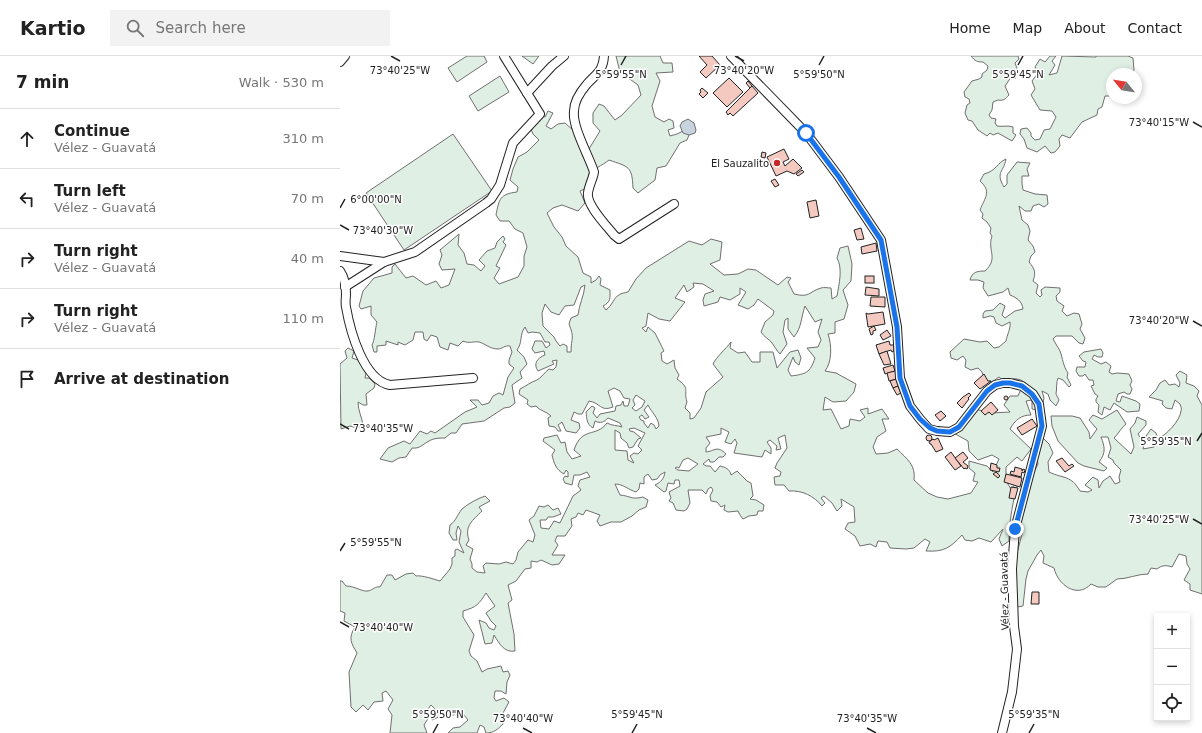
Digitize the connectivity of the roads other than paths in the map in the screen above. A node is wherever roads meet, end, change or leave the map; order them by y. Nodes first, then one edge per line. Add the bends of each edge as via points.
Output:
1 (345, 56) edge
2 (504, 56) edge
3 (564, 56) edge
4 (604, 56) edge
5 (731, 56) edge
6 (340, 62) edge
7 (526, 93) junction
8 (674, 204) dead end
9 (340, 256) edge
10 (384, 262) junction
11 (340, 271) edge
12 (345, 287) junction
13 (473, 378) dead end
14 (1002, 733) edge

1 - 6 street
2 - 7 street
3 - 7 street
4 - 8 street via 600,71 578,96 574,111 576,124 594,172 588,190 590,202 619,239
5 - 14 street, Vélez - Guavatá via 806,133 881,240 897,327 900,378 910,406 920,419 930,428 950,432 959,427 987,391 1003,383 1022,386 1039,404 1042,426 1015,529 1012,569 1017,649 1012,692
7 - 10 street via 540,114 513,143 500,185 491,199 415,252
9 - 10 street
10 - 12 street
11 - 12 street
12 - 13 street via 345,305 357,348 379,381 390,386

